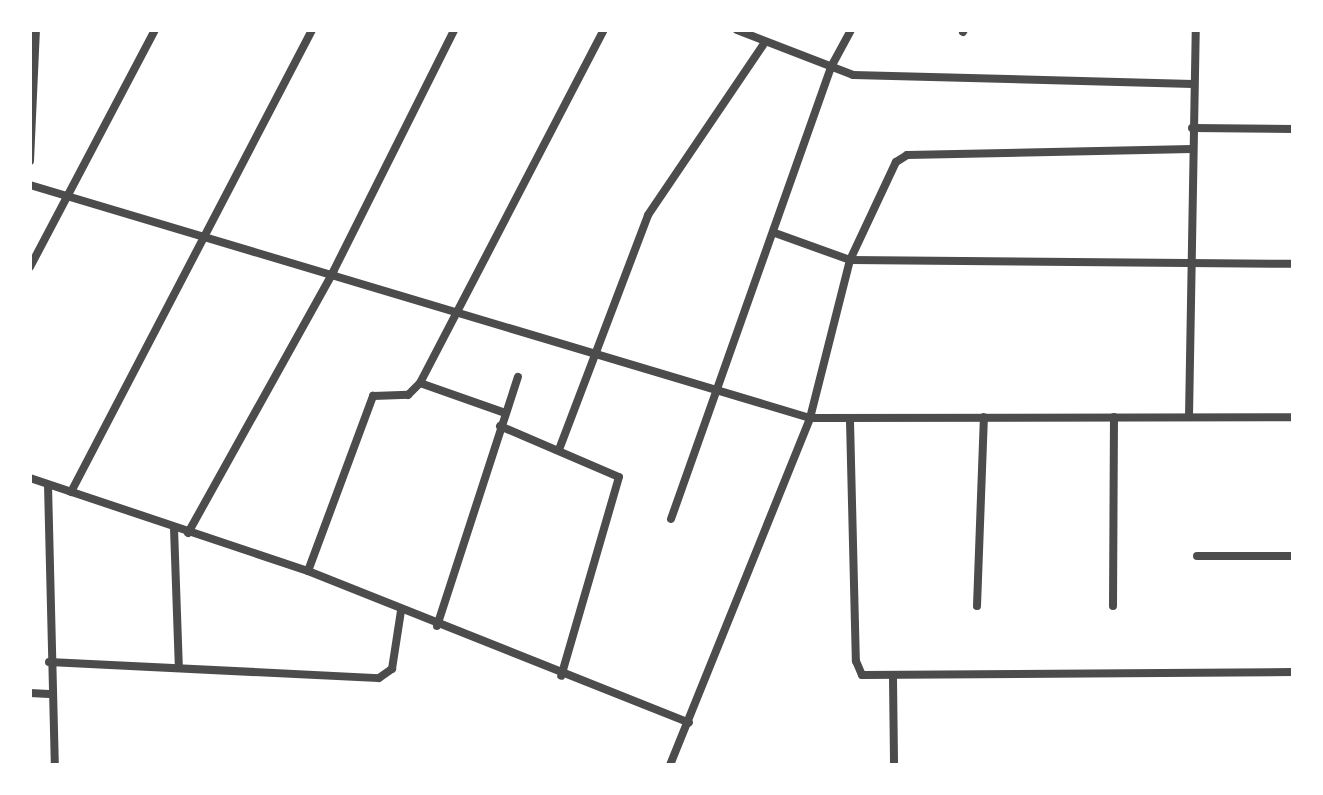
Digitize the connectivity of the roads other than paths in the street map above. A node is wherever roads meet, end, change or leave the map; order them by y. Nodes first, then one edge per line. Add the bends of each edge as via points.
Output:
1 (36, 30) edge
2 (155, 30) edge
3 (312, 30) edge
4 (454, 30) edge
5 (604, 30) edge
6 (737, 30) edge
7 (851, 30) edge
8 (1196, 30) edge
9 (763, 45) junction
10 (831, 67) junction
11 (1193, 84) junction
12 (1192, 128) junction
13 (1293, 129) edge
14 (1192, 149) junction
15 (30, 161) edge
16 (30, 185) edge
17 (68, 195) junction
18 (775, 233) junction
19 (201, 239) junction
20 (850, 260) junction
21 (1188, 260) junction
22 (1293, 264) edge
23 (30, 267) edge
24 (333, 272) junction
25 (456, 312) junction
26 (592, 355) junction
27 (518, 377) dead end
28 (420, 383) junction
29 (722, 389) junction
30 (505, 413) junction
31 (984, 417) junction
32 (1114, 417) junction
33 (1189, 417) junction
34 (1293, 417) edge
35 (810, 418) junction
36 (850, 421) junction
37 (500, 426) junction
38 (560, 447) junction
39 (30, 478) edge
40 (48, 485) junction
41 (71, 492) junction
42 (671, 519) dead end
43 (174, 528) junction
44 (188, 533) junction
45 (1197, 556) dead end
46 (1293, 556) edge
47 (308, 571) junction
48 (977, 606) dead end
49 (1113, 606) dead end
50 (401, 611) junction
51 (437, 626) junction
52 (49, 662) junction
53 (179, 668) junction
54 (1293, 672) edge
55 (561, 676) junction
56 (893, 679) junction
57 (30, 693) edge
58 (49, 694) junction
59 (689, 723) junction
60 (55, 765) edge
61 (670, 765) edge
62 (894, 765) edge

1 - 15 street
2 - 17 street
3 - 19 street
4 - 24 street
5 - 25 street
6 - 9 street
7 - 10 street
8 - 11 street
9 - 10 street
9 - 26 street via 648,215
10 - 11 street via 876,77
10 - 18 street
11 - 12 street
12 - 13 street
12 - 14 street
14 - 20 street via 907,155 889,176
14 - 21 street
16 - 17 street
17 - 19 street
17 - 23 street
18 - 20 street
18 - 29 street
19 - 24 street
19 - 41 street
20 - 21 street
20 - 35 street
21 - 22 street
21 - 33 street
24 - 25 street
24 - 44 street
25 - 26 street
25 - 28 street
26 - 29 street
26 - 38 street
27 - 30 street
28 - 30 street
28 - 47 street via 408,395 373,396
29 - 35 street
29 - 42 street
30 - 37 street
31 - 32 street
31 - 36 street
31 - 48 street
32 - 33 street
32 - 49 street
33 - 34 street
35 - 36 street
35 - 59 street
36 - 56 street via 856,661 862,675
37 - 38 street
37 - 51 street
38 - 55 street via 613,470 621,487
39 - 40 street
40 - 41 street
40 - 52 street
41 - 43 street
43 - 44 street
43 - 53 street
44 - 47 street
45 - 46 street
47 - 50 street
50 - 51 street
50 - 53 street via 392,669 379,678
51 - 55 street
52 - 53 street
52 - 58 street
54 - 56 street
55 - 59 street
56 - 62 street
57 - 58 street
58 - 60 street
59 - 61 street

